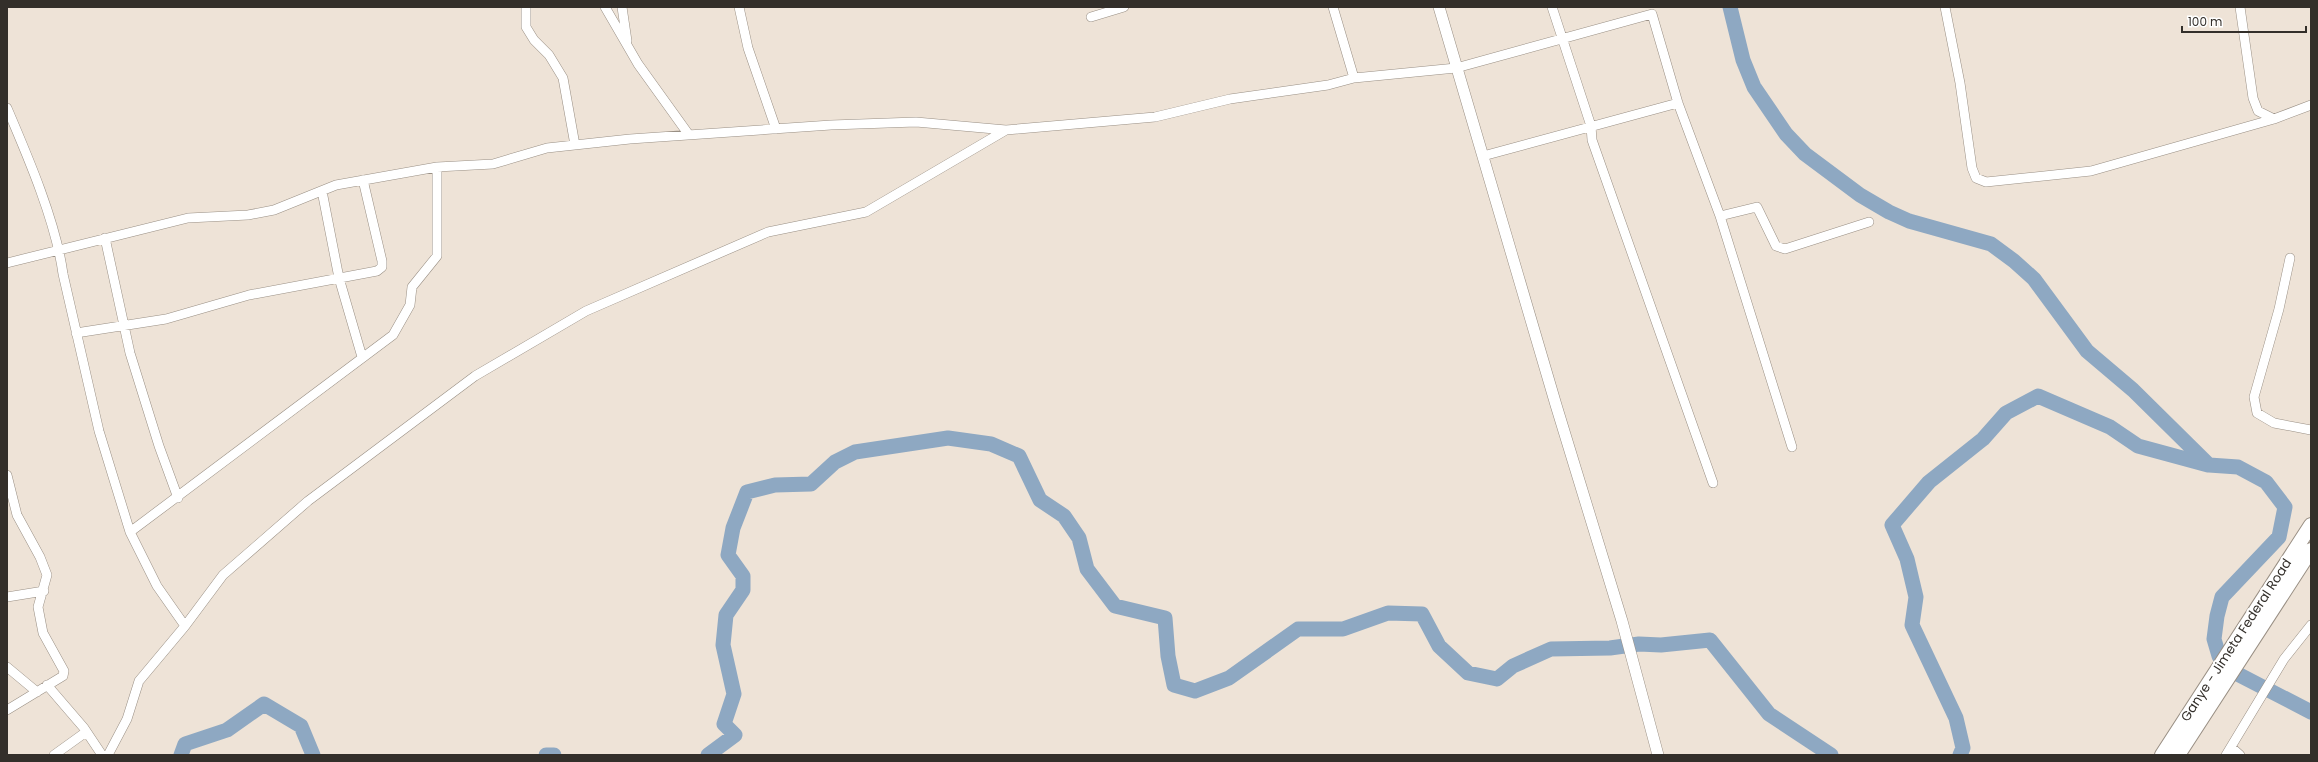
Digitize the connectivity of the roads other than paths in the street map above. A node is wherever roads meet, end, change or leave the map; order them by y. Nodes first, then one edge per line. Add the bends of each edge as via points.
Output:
1 (526, 7) edge
2 (605, 7) edge
3 (622, 7) edge
4 (739, 7) edge
5 (1124, 7) edge
6 (1333, 7) edge
7 (1439, 7) edge
8 (1552, 7) edge
9 (1945, 7) edge
10 (2240, 7) edge
11 (1091, 17) dead end
12 (1562, 38) junction
13 (628, 46) junction
14 (1456, 68) junction
15 (1354, 78) junction
16 (1678, 103) junction
17 (2311, 105) edge
18 (7, 108) edge
19 (2274, 119) junction
20 (1591, 126) junction
21 (776, 129) junction
22 (1006, 130) junction
23 (689, 135) junction
24 (575, 145) junction
25 (1483, 156) junction
26 (437, 167) junction
27 (363, 180) junction
28 (322, 191) junction
29 (1720, 216) junction
30 (1869, 222) dead end
31 (105, 238) junction
32 (60, 248) junction
33 (2290, 258) dead end
34 (7, 263) edge
35 (339, 278) junction
36 (123, 326) junction
37 (76, 333) junction
38 (362, 357) junction
39 (2311, 430) edge
40 (1792, 447) dead end
41 (7, 480) edge
42 (1713, 483) dead end
43 (178, 498) junction
44 (2311, 525) edge
45 (130, 532) junction
46 (2311, 550) edge
47 (44, 591) junction
48 (7, 597) edge
49 (185, 626) junction
50 (2311, 626) edge
51 (2250, 629) junction
52 (7, 668) edge
53 (47, 686) junction
54 (37, 692) junction
55 (2206, 699) junction
56 (7, 710) edge
57 (86, 732) junction
58 (2228, 751) edge
59 (54, 755) edge
60 (102, 755) edge
61 (108, 755) edge
62 (1658, 755) edge
63 (2162, 755) edge
64 (2178, 755) edge
65 (2240, 755) edge

1 - 24 street via 526,27 534,40 549,55 563,78
2 - 13 street
3 - 13 street
4 - 21 street via 748,48
5 - 11 street
6 - 15 street
7 - 14 street
8 - 12 street
9 - 19 street via 1959,76 1972,168 1976,178 1986,182 2091,171
10 - 19 street via 2253,98 2258,111
12 - 14 street
12 - 16 street via 1652,14
12 - 20 street
13 - 23 street
14 - 15 street
14 - 25 street
15 - 22 street via 1328,85 1230,99 1155,117
16 - 20 street
16 - 29 street
17 - 19 street
18 - 32 street
20 - 25 street
20 - 42 street via 1592,140
21 - 22 street via 916,122
21 - 23 street
22 - 49 street via 866,212 768,232 586,311 475,376 308,501 223,575
23 - 24 street
24 - 26 street via 547,148 493,164
25 - 62 street via 1622,620
26 - 27 street
26 - 38 street via 437,256 412,287 410,305 393,335
27 - 28 street via 336,185
27 - 35 street via 382,267 377,271
28 - 31 street via 274,210 248,215 188,218
28 - 35 street
29 - 30 street via 1757,206 1776,246 1785,249
29 - 40 street
31 - 32 street
31 - 36 street
32 - 34 street
32 - 37 street
33 - 39 street via 2279,309 2254,397 2258,413 2274,422
35 - 36 street via 249,295 166,319
35 - 38 street
36 - 37 street
36 - 43 street via 159,446
37 - 45 street via 99,431
38 - 43 street
41 - 47 street via 17,515 47,575
43 - 45 street
44 - 51 main road, Ganye - Jimeta Federal Road
45 - 49 street via 157,586
46 - 51 main road, Ganye - Jimeta Federal Road
47 - 48 street
47 - 53 street via 38,607 43,633 64,671 63,676
49 - 61 street via 139,681 127,719
50 - 58 street via 2284,659
51 - 55 main road, Ganye - Jimeta Federal Road
52 - 54 street
53 - 54 street
53 - 57 street
54 - 56 street
55 - 63 main road, Ganye - Jimeta Federal Road
55 - 64 main road, Ganye - Jimeta Federal Road
57 - 59 street
57 - 60 street
58 - 65 street

